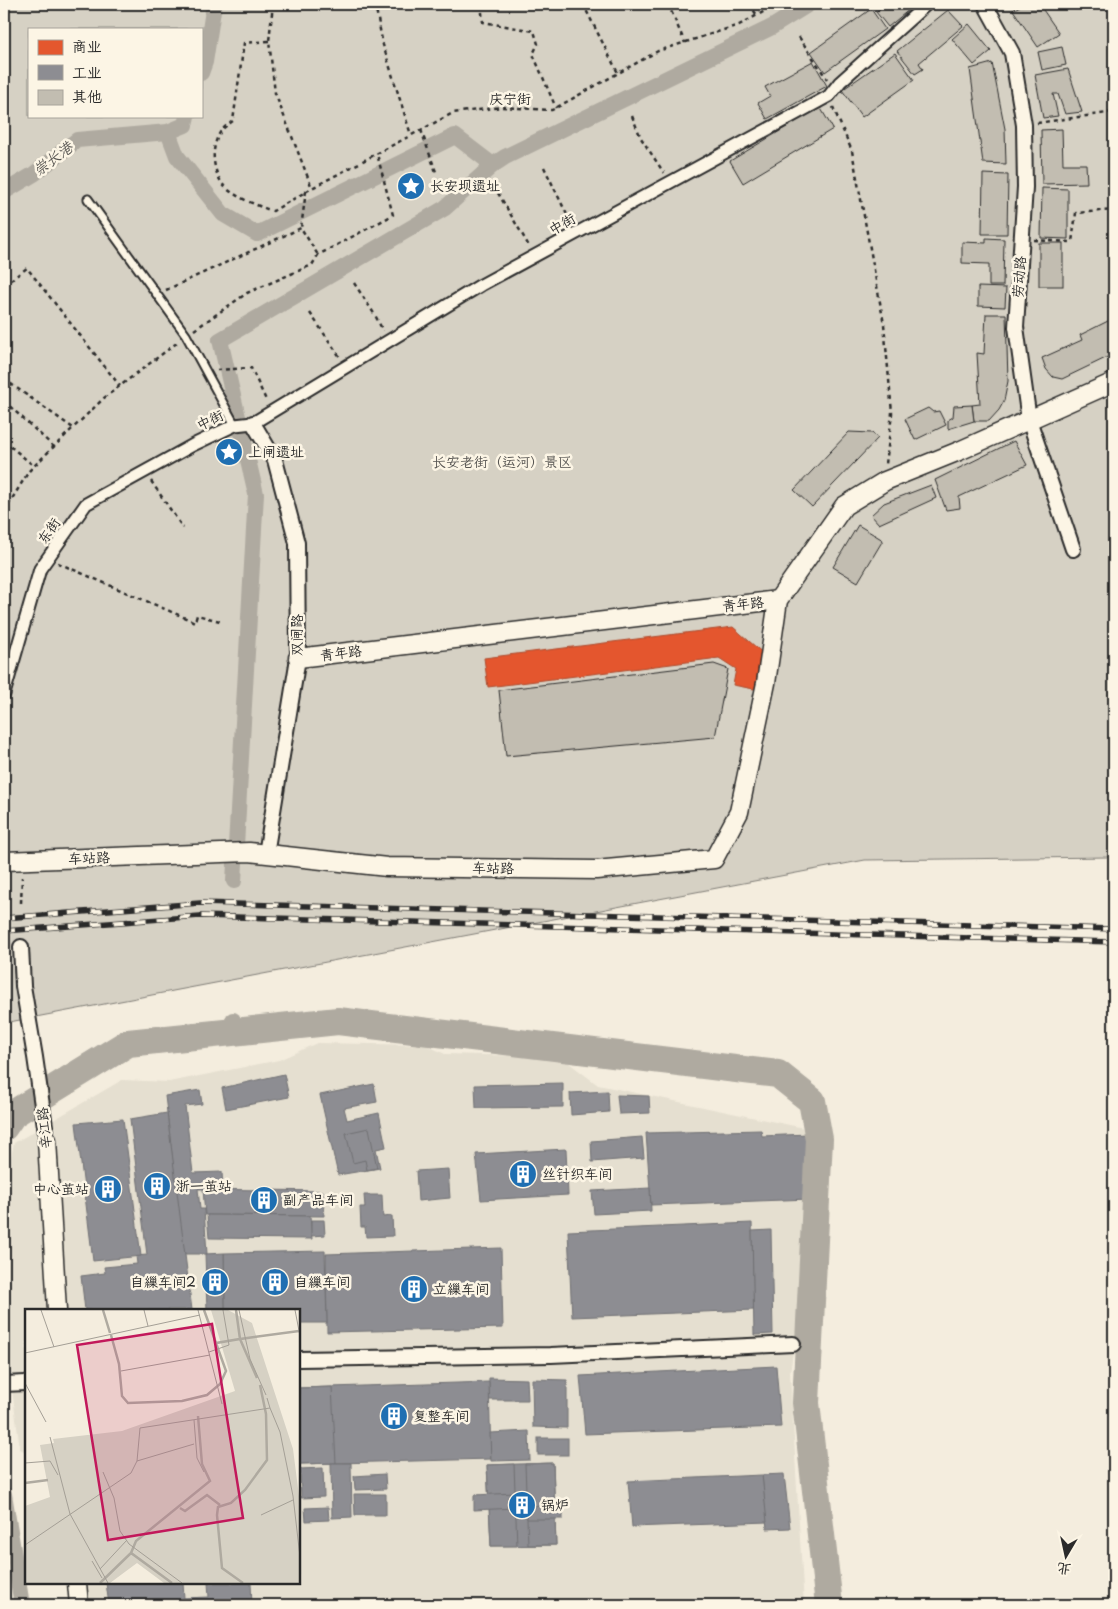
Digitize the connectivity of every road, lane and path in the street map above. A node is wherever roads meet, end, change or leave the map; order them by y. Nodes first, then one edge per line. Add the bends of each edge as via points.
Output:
1 (273, 4) edge
2 (376, 4) edge
3 (481, 4) edge
4 (582, 4) edge
5 (668, 4) edge
6 (749, 4) edge
7 (778, 4) edge
8 (927, 4) edge
9 (985, 4) edge
10 (757, 15) junction
11 (798, 37) dead end
12 (269, 41) junction
13 (685, 42) junction
14 (618, 73) junction
15 (831, 93) junction
16 (556, 108) junction
17 (1114, 112) edge
18 (632, 116) dead end
19 (1024, 125) junction
20 (421, 130) junction
21 (411, 135) junction
22 (377, 153) junction
23 (544, 167) dead end
24 (436, 172) dead end
25 (670, 183) junction
26 (386, 186) dead end
27 (312, 188) junction
28 (306, 191) junction
29 (498, 193) dead end
30 (88, 199) dead end
31 (1114, 210) edge
32 (301, 228) junction
33 (576, 234) junction
34 (1022, 241) junction
35 (318, 255) dead end
36 (535, 256) junction
37 (354, 284) dead end
38 (4, 285) edge
39 (157, 294) junction
40 (310, 313) dead end
41 (387, 342) junction
42 (347, 366) junction
43 (216, 370) dead end
44 (4, 379) edge
45 (1114, 382) edge
46 (120, 386) dead end
47 (4, 401) edge
48 (272, 412) junction
49 (1029, 420) junction
50 (252, 423) junction
51 (236, 425) junction
52 (74, 428) dead end
53 (4, 441) edge
54 (193, 445) joint
55 (54, 447) dead end
56 (34, 466) dead end
57 (144, 472) junction
58 (885, 481) junction
59 (184, 528) dead end
60 (1073, 550) dead end
61 (48, 558) junction
62 (778, 600) junction
63 (220, 622) dead end
64 (298, 658) junction
65 (4, 694) edge
66 (258, 853) junction
67 (22, 860) junction
68 (4, 861) edge
69 (21, 903) dead end
70 (20, 947) dead end
71 (47, 1140) joint
72 (56, 1309) edge
73 (793, 1344) dead end
74 (300, 1359) edge
75 (77, 1584) edge
76 (79, 1605) edge

1 - 12 path
2 - 21 path via 383,45
3 - 16 path via 483,22 534,30 538,44 533,54
4 - 14 path
5 - 13 path
6 - 10 path
7 - 10 path, 庆宁街
8 - 15 street, 中街
9 - 19 street, 劳动路 via 1012,53
10 - 13 path, 庆宁街 via 740,25
11 - 15 path
12 - 27 path via 275,93
12 - 28 path, 庆宁街 via 244,43 233,121 221,130 218,137 213,151 215,169 225,187 255,205 273,211
13 - 14 path, 庆宁街 via 658,51
14 - 16 path, 庆宁街
15 - 25 street, 中街
15 - 58 path via 852,151 884,324 892,414
16 - 20 path, 庆宁街 via 502,107 453,113
17 - 19 path
18 - 25 path via 641,138
19 - 34 street, 劳动路
20 - 21 path, 庆宁街
20 - 24 path
21 - 22 path, 庆宁街
22 - 26 path
22 - 27 path, 庆宁街
23 - 33 path
25 - 33 street, 中街
27 - 28 path, 庆宁街
28 - 32 path
29 - 36 path
30 - 39 lane
31 - 34 path via 1076,213 1072,242
32 - 35 path
32 - 39 path
33 - 36 street, 中街
34 - 49 street, 劳动路 via 1016,327
36 - 41 street, 中街
37 - 41 path via 375,315
38 - 46 path via 27,268
39 - 51 lane via 186,336
40 - 42 path
41 - 42 street, 中街
42 - 48 street, 中街
43 - 48 path via 251,368
44 - 52 path
45 - 49 street, 青年路
47 - 55 path
48 - 50 street, 中街
49 - 58 street, 青年路
49 - 60 street, 劳动路
50 - 51 street, 中街
50 - 64 street, 双闸路 via 275,460 297,543
51 - 54 street, 中街
53 - 56 path
54 - 57 street, 东街
57 - 59 path
57 - 61 street, 东街 via 86,504
58 - 62 street, 青年路 via 844,506
61 - 63 path via 195,622 197,615
61 - 65 street, 东街 via 40,570
62 - 64 street, 青年路
62 - 66 street, 车站路 via 766,683 739,812 714,859 596,870 387,867
64 - 66 street, 双闸路
66 - 67 street, 车站路
67 - 68 street, 车站路
67 - 69 path
70 - 71 street, 辛江路
71 - 72 street, 辛江路
73 - 74 street via 551,1355
75 - 76 street

